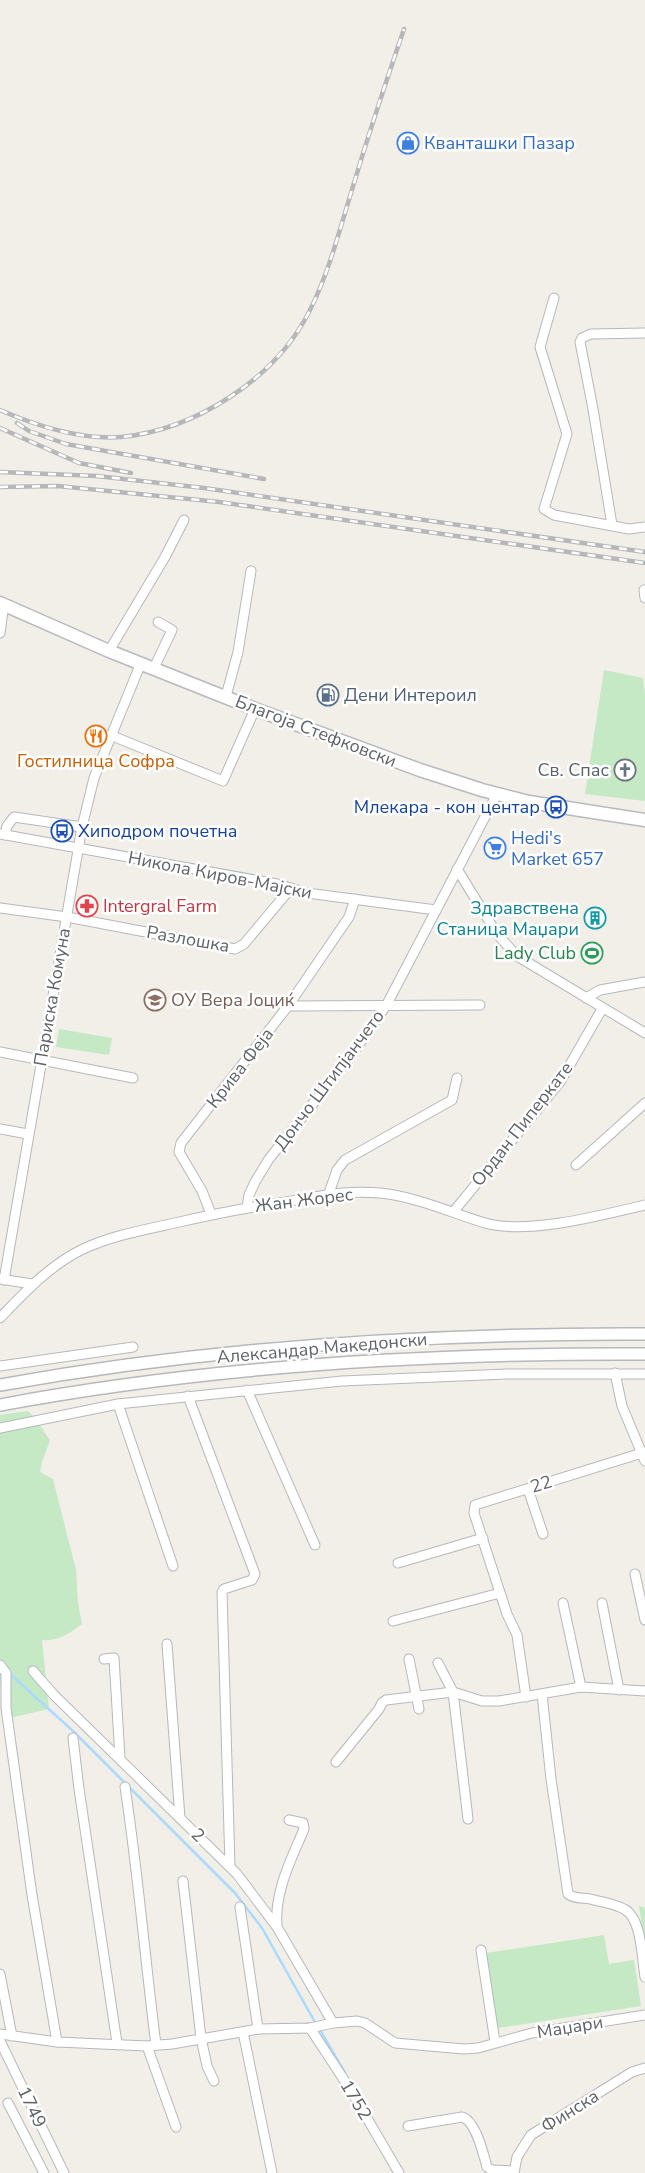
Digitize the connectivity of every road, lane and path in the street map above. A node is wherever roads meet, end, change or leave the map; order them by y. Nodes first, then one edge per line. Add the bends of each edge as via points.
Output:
1 (554, 298) dead end
2 (645, 333) edge
3 (184, 520) dead end
4 (612, 525) junction
5 (645, 528) edge
6 (251, 571) dead end
7 (2, 603) edge
8 (158, 622) dead end
9 (0, 633) edge
10 (109, 650) junction
11 (141, 663) junction
12 (154, 668) junction
13 (226, 696) junction
14 (255, 709) junction
15 (110, 735) junction
16 (497, 794) junction
17 (645, 820) edge
18 (82, 826) junction
19 (2, 834) edge
20 (77, 848) junction
21 (457, 869) junction
22 (291, 888) junction
23 (355, 900) junction
24 (0, 908) edge
25 (436, 910) junction
26 (67, 917) junction
27 (645, 982) edge
28 (586, 998) junction
29 (387, 1004) junction
30 (480, 1005) dead end
31 (288, 1006) junction
32 (602, 1009) junction
33 (645, 1033) edge
34 (0, 1052) edge
35 (41, 1059) junction
36 (133, 1078) dead end
37 (457, 1078) dead end
38 (645, 1103) edge
39 (0, 1129) edge
40 (28, 1134) junction
41 (576, 1164) dead end
42 (329, 1193) junction
43 (645, 1205) edge
44 (247, 1206) junction
45 (454, 1211) junction
46 (211, 1214) junction
47 (2, 1280) edge
48 (32, 1284) junction
49 (0, 1318) edge
50 (645, 1334) edge
51 (133, 1347) dead end
52 (645, 1354) edge
53 (0, 1366) edge
54 (615, 1373) junction
55 (645, 1374) edge
56 (0, 1385) edge
57 (247, 1390) junction
58 (188, 1396) junction
59 (118, 1404) junction
60 (0, 1405) edge
61 (0, 1428) edge
62 (644, 1455) edge
63 (528, 1488) junction
64 (543, 1534) dead end
65 (483, 1538) junction
66 (315, 1545) dead end
67 (398, 1563) dead end
68 (173, 1566) dead end
69 (636, 1574) dead end
70 (500, 1593) junction
71 (563, 1603) dead end
72 (602, 1603) dead end
73 (645, 1620) edge
74 (393, 1621) dead end
75 (167, 1644) dead end
76 (104, 1659) dead end
77 (409, 1659) dead end
78 (438, 1663) dead end
79 (1, 1665) edge
80 (34, 1671) dead end
81 (581, 1688) junction
82 (619, 1690) junction
83 (645, 1691) edge
84 (453, 1692) junction
85 (542, 1694) junction
86 (417, 1695) junction
87 (526, 1697) junction
88 (419, 1709) dead end
89 (73, 1738) dead end
90 (120, 1758) junction
91 (336, 1762) dead end
92 (125, 1787) dead end
93 (180, 1818) junction
94 (468, 1819) dead end
95 (289, 1820) dead end
96 (230, 1866) junction
97 (183, 1881) dead end
98 (240, 1907) dead end
99 (277, 1927) junction
100 (481, 1950) dead end
101 (0, 1974) edge
102 (645, 1977) edge
103 (645, 2015) edge
104 (333, 2023) junction
105 (310, 2028) junction
106 (258, 2029) junction
107 (243, 2032) junction
108 (0, 2034) edge
109 (12, 2036) junction
110 (201, 2038) junction
111 (0, 2040) edge
112 (56, 2042) junction
113 (495, 2042) junction
114 (117, 2044) junction
115 (152, 2045) junction
116 (645, 2068) edge
117 (214, 2081) dead end
118 (8, 2102) dead end
119 (408, 2126) dead end
120 (176, 2127) dead end
121 (514, 2172) edge
122 (44, 2173) edge
123 (64, 2173) edge
124 (272, 2173) edge
125 (398, 2173) edge

1 - 4 street via 540,347 567,434 544,510 554,516
2 - 4 street via 591,334 580,342
3 - 10 street
4 - 5 street
6 - 13 street via 238,652
7 - 9 street
7 - 10 main road, Благоја Стефковски
8 - 12 street via 172,630
10 - 11 main road, Благоја Стефковски
11 - 12 main road, Благоја Стефковски
11 - 15 street, Париска Комуна
12 - 13 main road, Благоја Стефковски
13 - 14 main road, Благоја Стефковски
14 - 15 street via 222,781
14 - 16 main road, Благоја Стефковски via 390,760
15 - 18 street, Париска Комуна via 94,778
16 - 17 main road, Благоја Стефковски via 553,807
16 - 21 street, Дончо Штипјанчето
18 - 19 street, Никола Киров-Мајски via 14,818
18 - 20 street, Париска Комуна
19 - 20 street, Никола Киров-Мајски
20 - 22 street, Никола Киров-Мајски
20 - 26 street, Париска Комуна
21 - 25 street, Дончо Штипјанчето
21 - 28 street via 510,950 527,964
22 - 23 street, Никола Киров-Мајски
22 - 26 street, Разлошка via 244,944 236,949
23 - 25 street, Никола Киров-Мајски
23 - 31 street, Крива Феја via 349,916
24 - 26 street, Разлошка
25 - 29 street, Дончо Штипјанчето
26 - 35 street, Париска Комуна
27 - 28 street via 600,990
28 - 32 street
29 - 30 street
29 - 31 street
29 - 44 street, Дончо Штипјанчето via 353,1053 269,1159 249,1195
31 - 46 street, Крива Феја via 179,1148
32 - 33 street
32 - 45 street, Ордан Пиперкате via 560,1082
34 - 35 street
35 - 36 street
35 - 40 street, Париска Комуна
37 - 42 street via 452,1100 340,1164
38 - 41 street
39 - 40 street
40 - 47 street, Париска Комуна
42 - 44 street, Жан Жорес
42 - 45 street, Жан Жорес via 382,1194
43 - 45 street, Жан Жорес via 532,1226 486,1223
44 - 46 street, Жан Жорес
46 - 48 street, Жан Жорес via 120,1236 80,1250
47 - 48 street
48 - 49 street, Жан Жорес
50 - 56 street, Александар Македонски via 474,1336 285,1348 79,1371
51 - 53 street
52 - 60 street, Александар Македонски via 445,1358 300,1368 169,1380
54 - 55 street
54 - 57 street via 441,1376
54 - 62 street, 22 via 622,1406
57 - 58 street
57 - 66 street
58 - 59 street
58 - 96 street via 255,1574 252,1580 222,1592
59 - 61 street
59 - 68 street
62 - 63 street, 22
63 - 64 street
63 - 65 street, 22 via 474,1505
65 - 67 street
65 - 70 street, 22
69 - 73 street
70 - 74 street
70 - 87 street, 22 via 517,1634
71 - 81 street
72 - 82 street
75 - 93 street
76 - 90 street via 114,1658
77 - 86 street
78 - 84 street
79 - 112 street via 6,1673 6,1708
80 - 90 street, 2 via 54,1695
81 - 82 street
81 - 85 street
82 - 83 street
84 - 86 street
84 - 87 street via 490,1701
84 - 94 street
85 - 87 street
85 - 102 street via 568,1894 573,1898 610,1903 632,1915 637,1926
86 - 88 street
86 - 91 street via 384,1701
89 - 114 street
90 - 93 street, 2
92 - 115 street via 134,1844
93 - 96 street, 2
95 - 99 street via 303,1823 304,1829 284,1876 277,1902
96 - 99 street, 2
97 - 110 street
98 - 106 street
99 - 104 street, 2
100 - 113 street
101 - 109 street
103 - 113 street, Маџари
104 - 105 street
104 - 113 street via 365,2023 395,2043 447,2049 478,2048
105 - 106 street
105 - 125 street, 1752 via 350,2089
106 - 107 street
107 - 110 street
107 - 124 street
108 - 109 street
109 - 112 street
110 - 115 street
110 - 117 street
111 - 123 street, 1749
112 - 114 street
114 - 115 street
115 - 120 street
116 - 121 street, Финска via 632,2072 531,2135 517,2156
118 - 122 street
119 - 121 street, Финска via 467,2118 474,2126 487,2168

